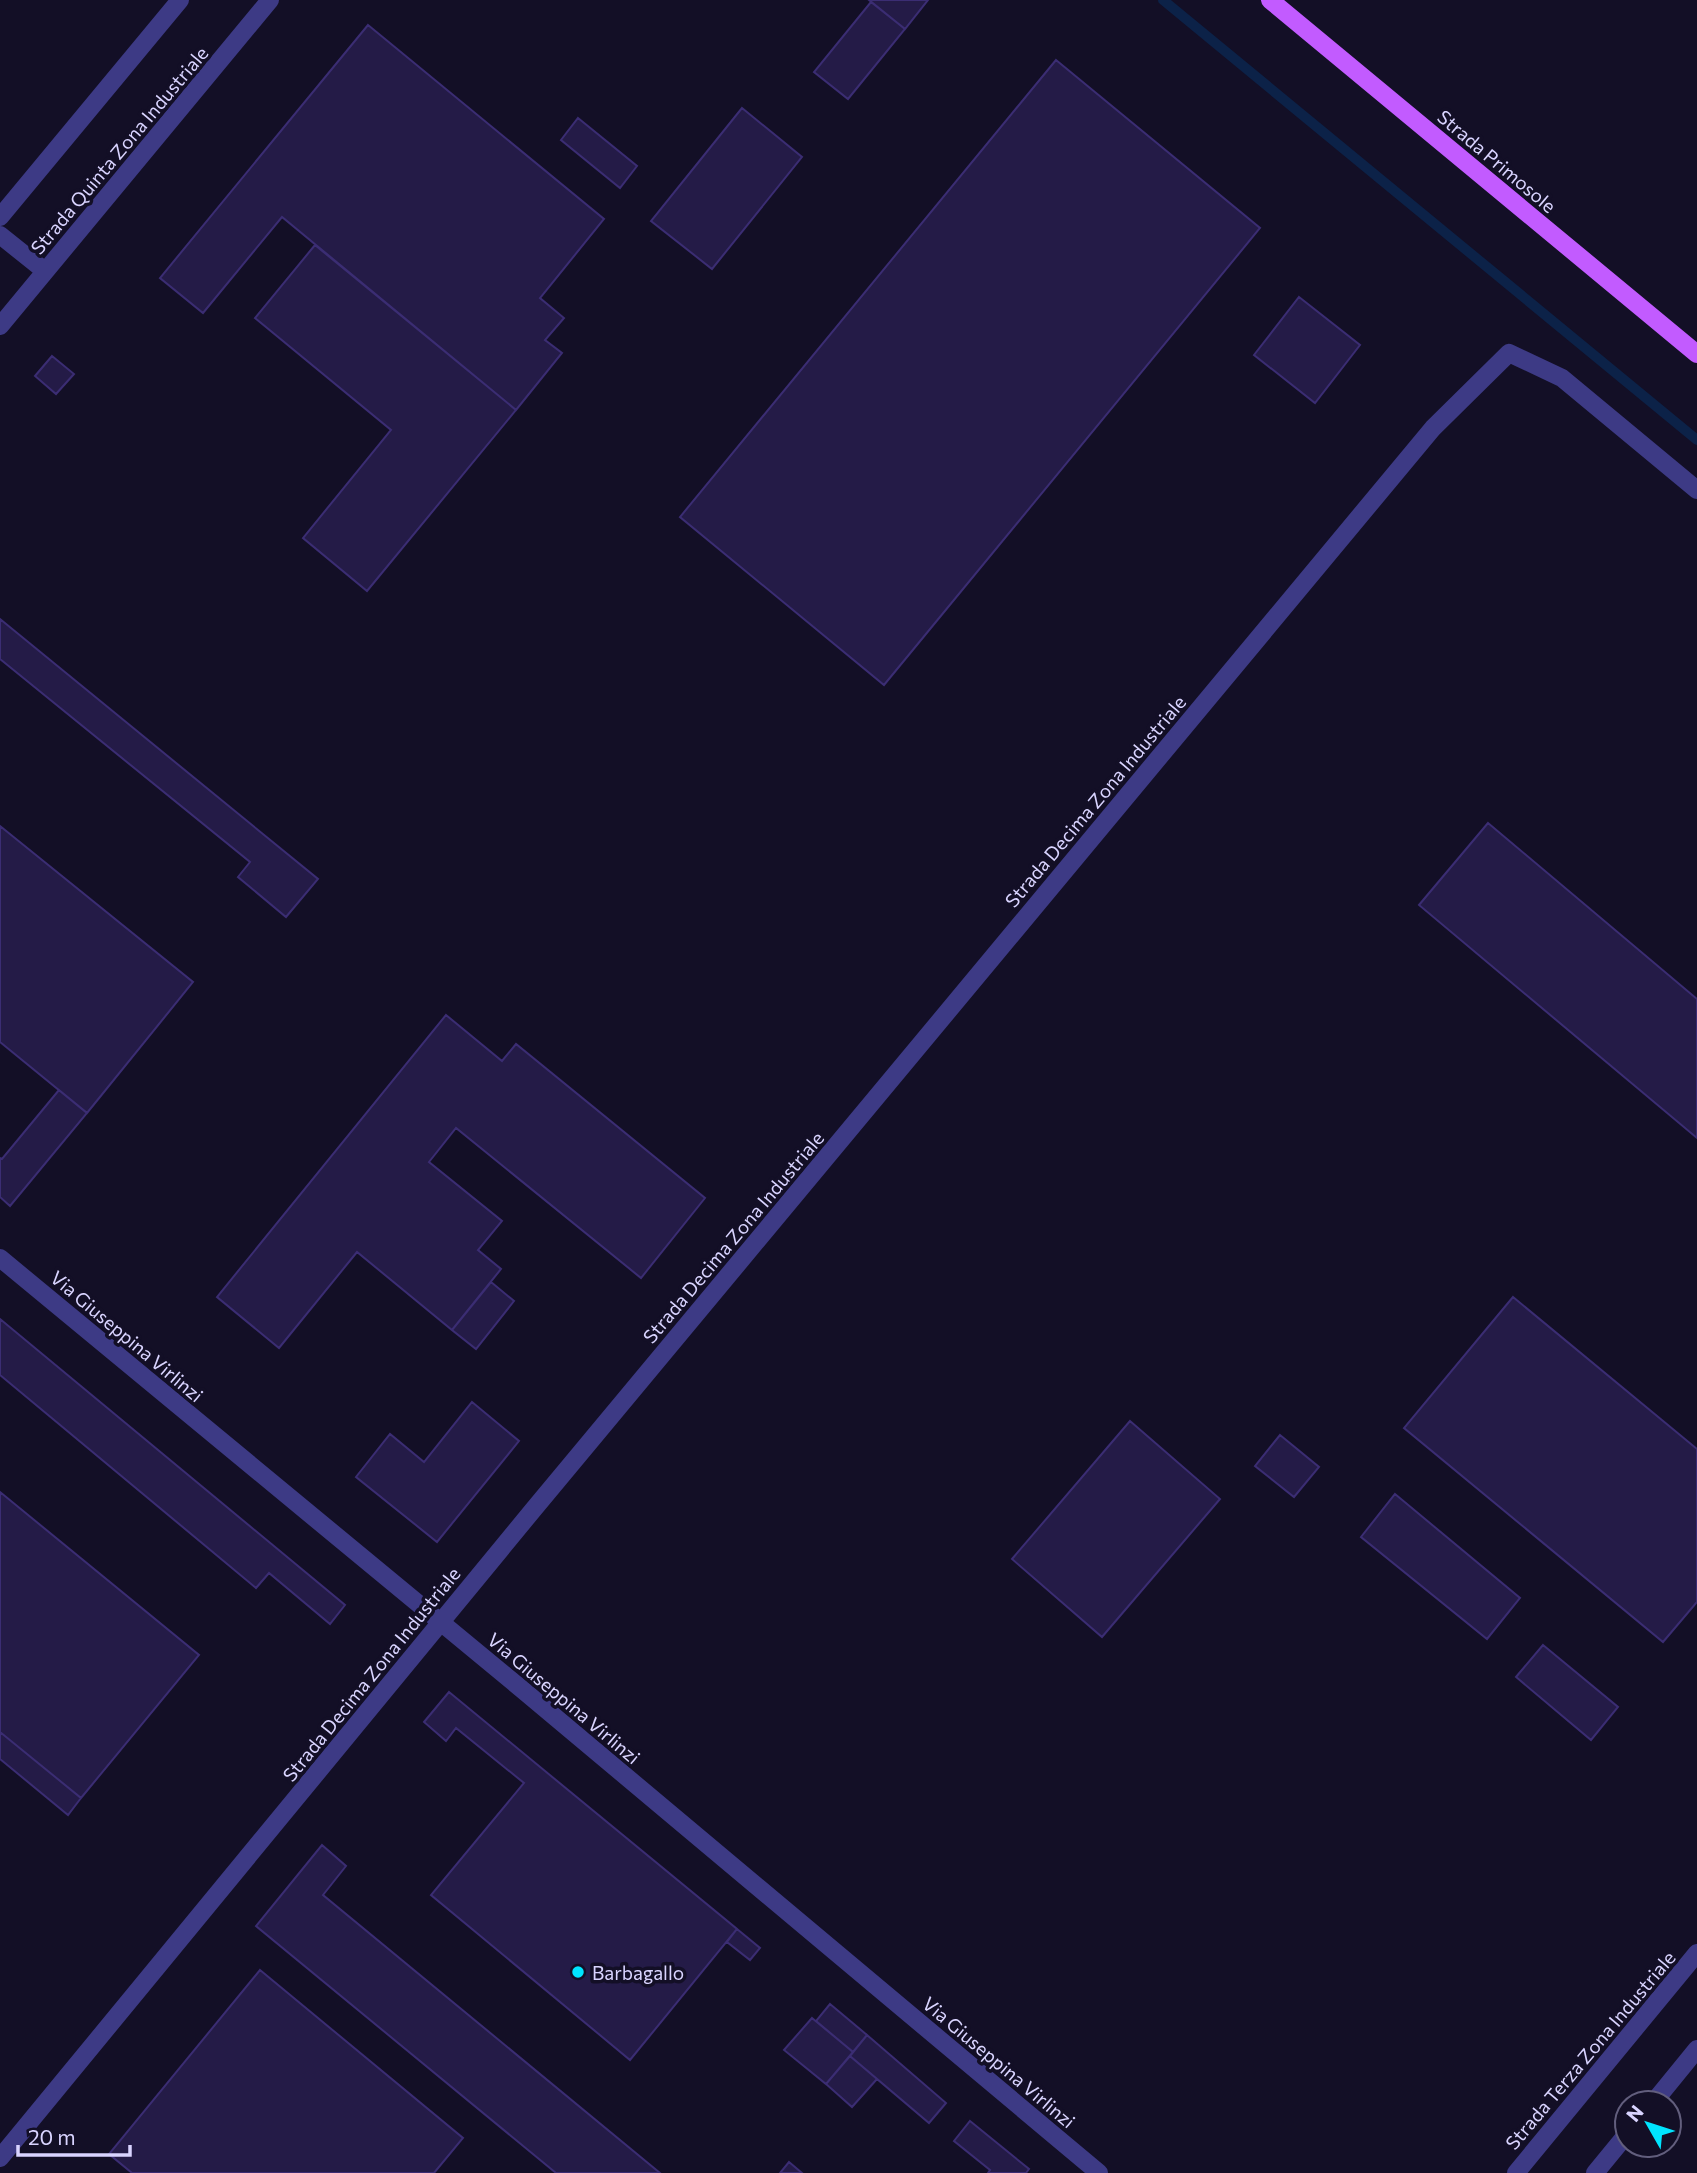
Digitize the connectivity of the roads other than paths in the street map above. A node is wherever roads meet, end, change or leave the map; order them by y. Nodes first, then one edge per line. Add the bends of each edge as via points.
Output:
1 (180, 0) edge
2 (270, 0) edge
3 (1270, 0) edge
4 (0, 218) edge
5 (0, 235) edge
6 (45, 271) junction
7 (0, 326) edge
8 (1697, 354) edge
9 (1697, 490) edge
10 (0, 1258) edge
11 (441, 1623) junction
12 (1697, 1953) edge
13 (1697, 2049) edge
14 (1664, 2089) edge
15 (1613, 2151) edge
16 (0, 2158) edge
17 (1099, 2173) edge
18 (1516, 2173) edge
19 (1595, 2173) edge

1 - 4 street
2 - 6 street, Strada Quinta Zona Industriale
3 - 8 main road, Strada Primosole
5 - 6 street
6 - 7 street, Strada Quinta Zona Industriale
9 - 11 street, Strada Decima Zona Industriale via 1562,378 1509,353 1433,428
10 - 11 street, Via Giuseppina Virlinzi
11 - 16 street, Strada Decima Zona Industriale
11 - 17 street, Via Giuseppina Virlinzi
12 - 18 street, Strada Terza Zona Industriale
13 - 14 street
15 - 19 street

